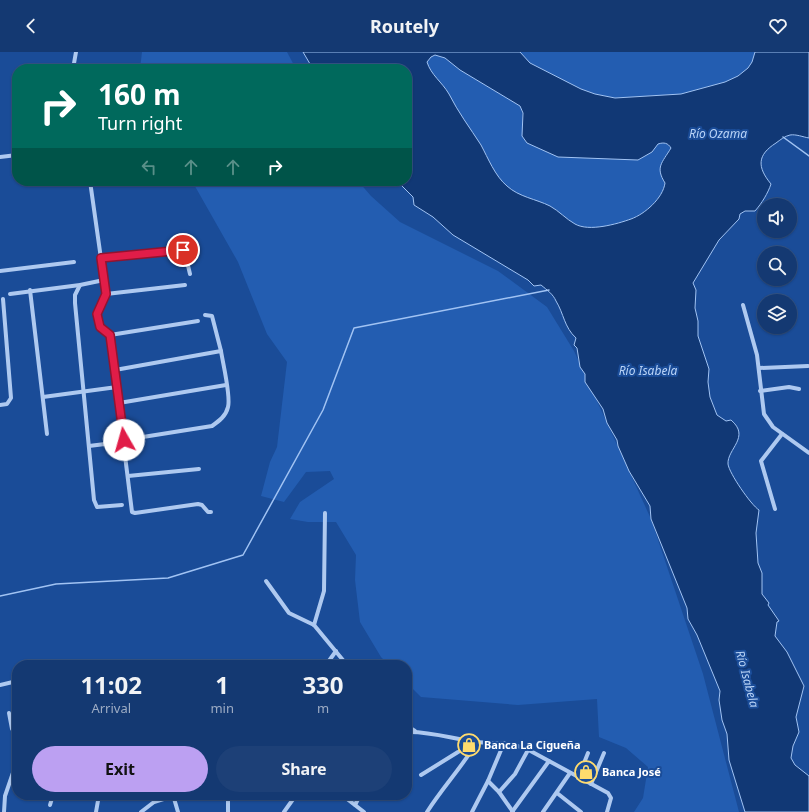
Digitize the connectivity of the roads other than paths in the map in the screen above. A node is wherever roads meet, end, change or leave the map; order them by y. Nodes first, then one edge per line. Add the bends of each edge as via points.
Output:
1 (76, 52) edge
2 (74, 64) edge
3 (12, 156) edge
4 (0, 157) edge
5 (91, 186) edge
6 (101, 258) junction
7 (74, 262) dead end
8 (0, 271) edge
9 (190, 274) dead end
10 (104, 280) junction
11 (80, 285) junction
12 (185, 285) dead end
13 (30, 290) junction
14 (10, 294) dead end
15 (106, 294) junction
16 (3, 299) dead end
17 (743, 305) dead end
18 (205, 315) dead end
19 (198, 321) dead end
20 (110, 335) junction
21 (221, 351) junction
22 (808, 366) dead end
23 (759, 368) junction
24 (115, 370) junction
25 (226, 385) junction
26 (117, 387) junction
27 (799, 389) dead end
28 (760, 390) junction
29 (83, 391) junction
30 (43, 397) junction
31 (119, 403) junction
32 (0, 405) edge
33 (112, 429) dead end
34 (47, 434) dead end
35 (782, 434) junction
36 (124, 440) junction
37 (89, 446) junction
38 (809, 453) edge
39 (199, 469) dead end
40 (128, 476) junction
41 (122, 504) dead end
42 (775, 509) dead end
43 (211, 512) dead end
44 (325, 513) dead end
45 (266, 581) dead end
46 (314, 625) junction
47 (336, 652) junction
48 (330, 660) edge
49 (343, 660) edge
50 (12, 682) edge
51 (0, 685) edge
52 (9, 713) dead end
53 (12, 729) edge
54 (412, 729) edge
55 (412, 731) edge
56 (415, 731) junction
57 (504, 743) junction
58 (476, 744) junction
59 (528, 750) junction
60 (588, 753) dead end
61 (604, 753) dead end
62 (549, 761) junction
63 (570, 773) junction
64 (421, 775) dead end
65 (12, 776) edge
66 (578, 778) junction
67 (488, 781) junction
68 (591, 784) junction
69 (499, 792) junction
70 (557, 793) junction
71 (52, 800) edge
72 (98, 800) edge
73 (160, 800) edge
74 (174, 800) edge
75 (228, 800) edge
76 (292, 800) edge
77 (348, 800) edge
78 (358, 800) edge
79 (50, 805) dead end
80 (355, 805) junction
81 (545, 811) edge
82 (4, 812) edge
83 (96, 812) edge
84 (141, 812) edge
85 (178, 812) edge
86 (228, 812) edge
87 (284, 812) edge
88 (364, 812) edge
89 (427, 812) edge
90 (472, 812) edge
91 (512, 812) edge
92 (581, 812) edge
93 (607, 812) edge

1 - 2 street
3 - 4 street
5 - 6 street
6 - 9 street via 183,250
6 - 10 street
7 - 8 street
10 - 11 street
10 - 15 street
11 - 13 street
11 - 29 street via 75,303
12 - 15 street
13 - 14 street
13 - 30 street
15 - 20 street via 97,314 100,327
16 - 32 street via 11,398 7,404
17 - 23 street
18 - 21 street via 212,316
19 - 20 street
20 - 24 street
21 - 24 street
21 - 25 street
22 - 23 street
23 - 28 street
24 - 26 street
25 - 31 street
25 - 36 street via 228,408 221,420 212,426
26 - 29 street
26 - 31 street
27 - 28 street
28 - 35 street via 766,418
29 - 30 street
29 - 37 street
30 - 34 street
31 - 36 street
33 - 37 street via 113,443
35 - 38 street
35 - 42 street via 761,461
36 - 40 street
37 - 41 street via 95,504 101,507
39 - 40 street
40 - 43 street via 134,513 198,504
44 - 46 street via 324,591
45 - 46 street via 289,613
46 - 47 street
47 - 48 street
47 - 49 street
50 - 51 street
52 - 53 street
54 - 56 street
55 - 56 street
56 - 58 street
57 - 58 street
57 - 59 street
57 - 67 street
58 - 64 street
58 - 89 street via 466,762
59 - 62 street
59 - 69 street via 514,774
60 - 66 street
61 - 68 street
62 - 63 street
62 - 91 street
63 - 66 street
63 - 70 street
65 - 82 street via 5,796
66 - 68 street
67 - 69 street
67 - 90 street
68 - 93 street via 608,793 611,798
69 - 91 street
70 - 81 street
70 - 92 street
71 - 79 street
72 - 83 street
73 - 84 street
74 - 85 street
75 - 86 street
76 - 87 street
77 - 80 street
78 - 80 street
80 - 88 street

